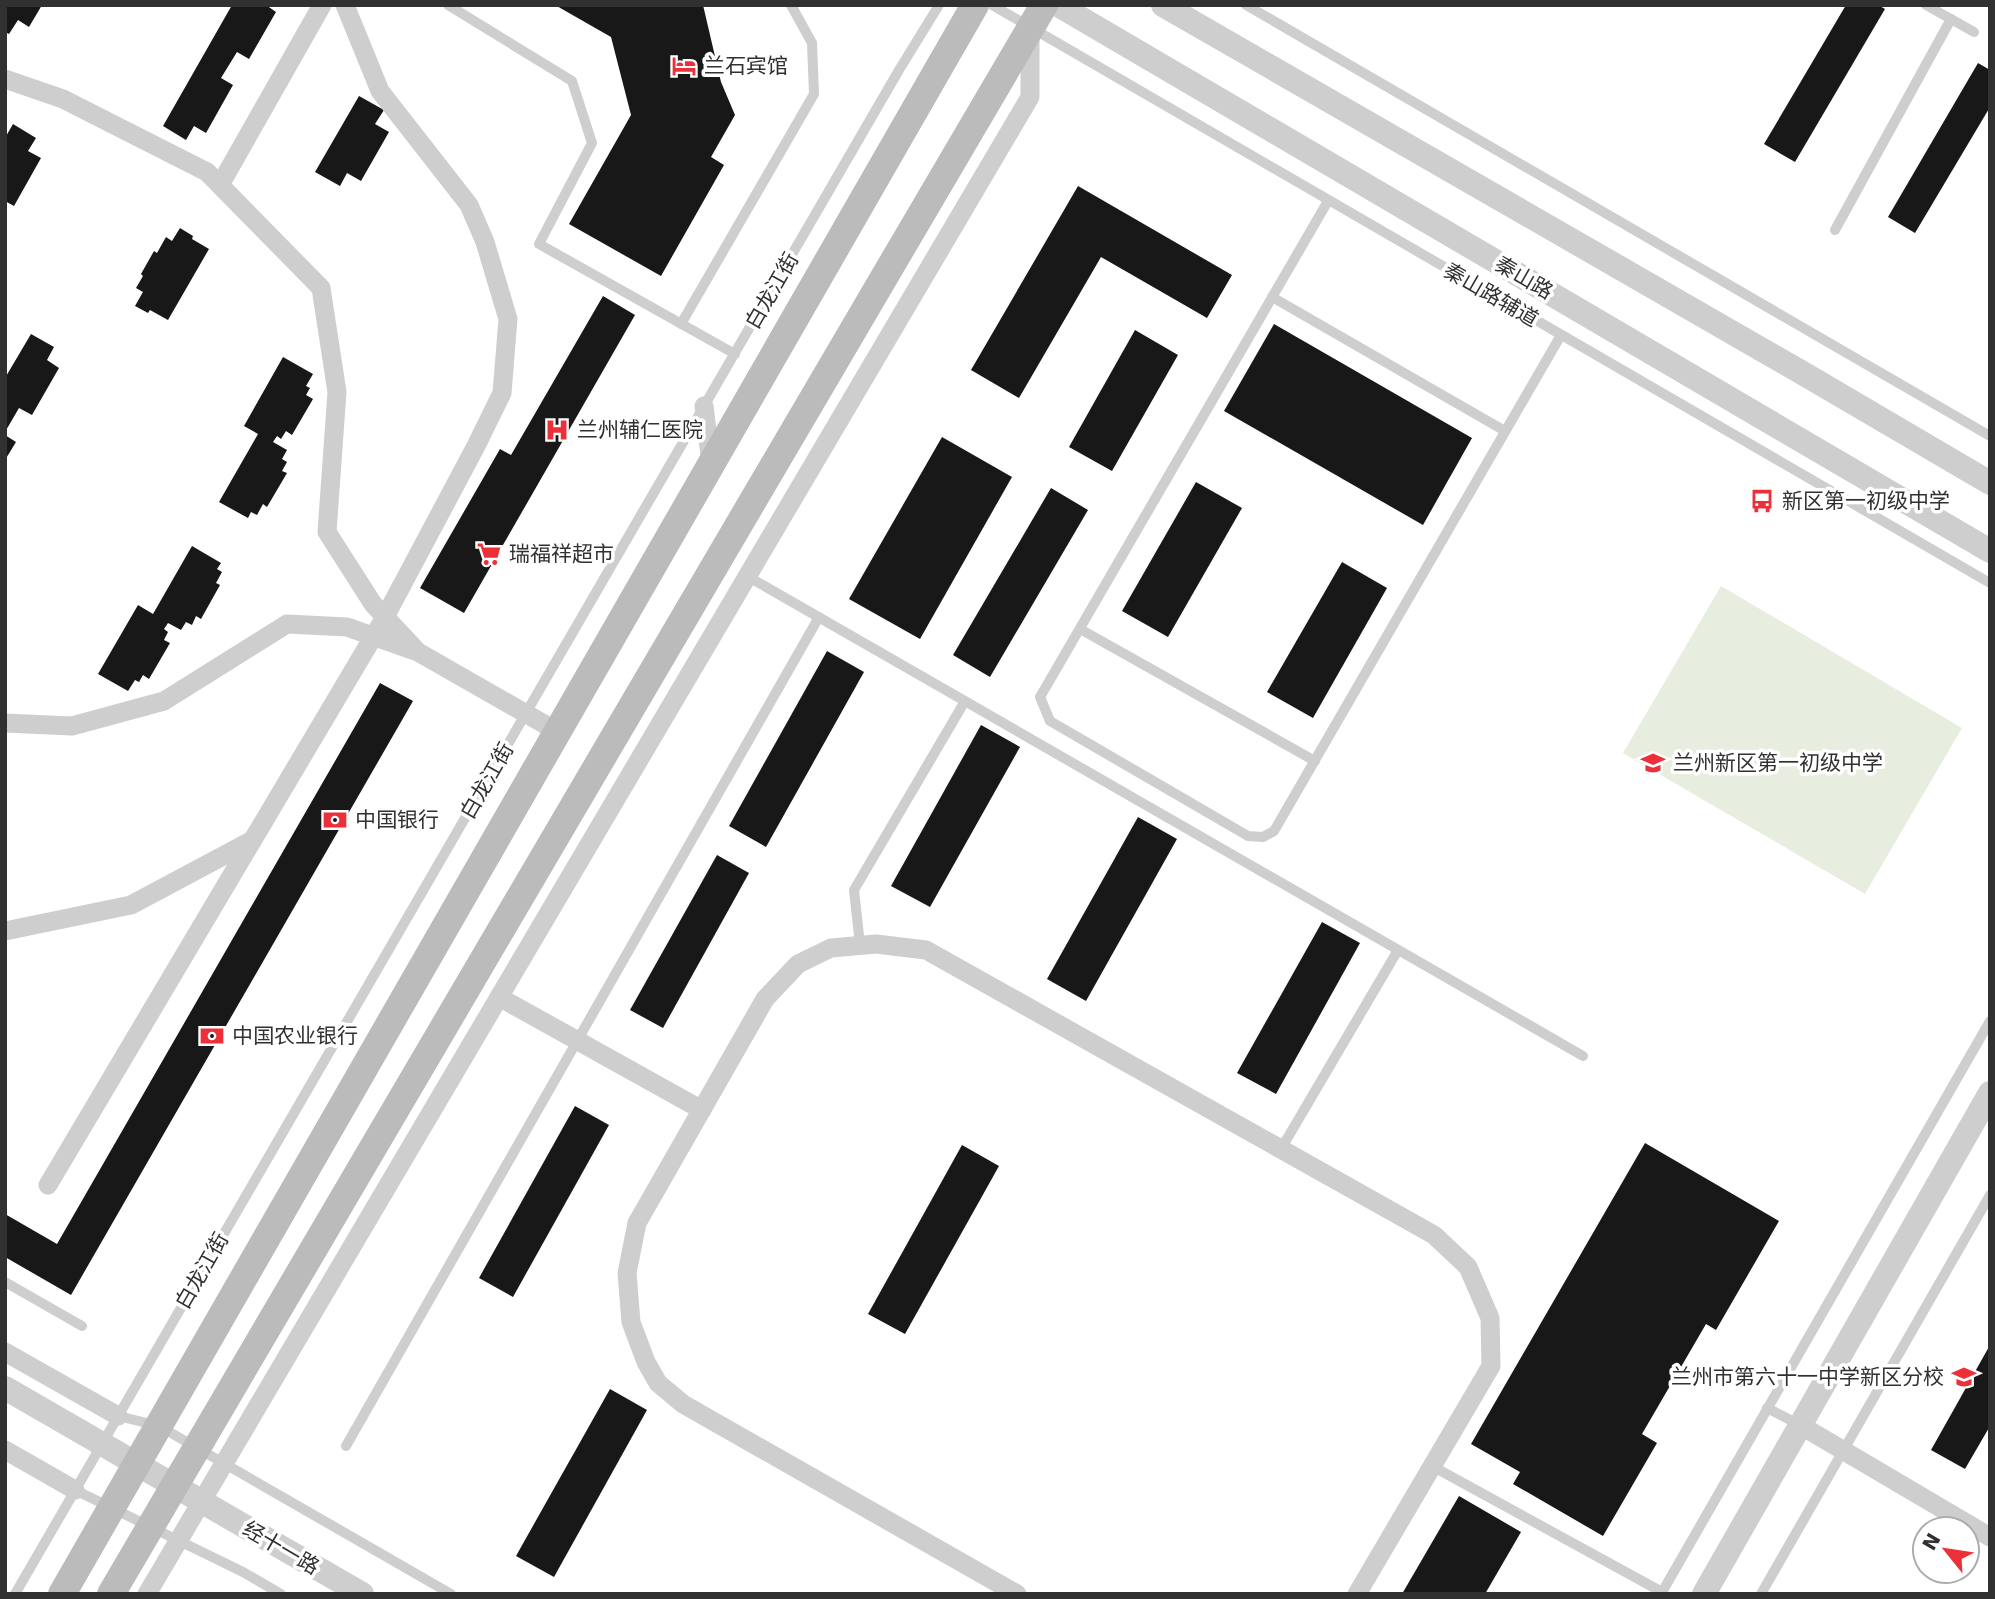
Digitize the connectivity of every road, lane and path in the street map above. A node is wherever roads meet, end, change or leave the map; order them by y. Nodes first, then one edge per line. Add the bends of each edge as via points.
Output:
1 (323, 5) edge
2 (345, 5) edge
3 (447, 5) edge
4 (791, 5) edge
5 (939, 5) edge
6 (975, 5) edge
7 (992, 5) edge
8 (1058, 5) edge
9 (1163, 5) edge
10 (1246, 5) edge
11 (1926, 5) edge
12 (1037, 17) edge
13 (1951, 19) junction
14 (1974, 32) dead end
15 (5, 79) edge
16 (220, 185) junction
17 (1328, 201) junction
18 (1835, 230) dead end
19 (1272, 297) junction
20 (681, 324) junction
21 (1561, 335) junction
22 (735, 354) junction
23 (704, 406) junction
24 (1505, 431) junction
25 (1990, 436) edge
26 (711, 465) junction
27 (1990, 483) edge
28 (1990, 551) edge
29 (747, 576) junction
30 (1990, 583) edge
31 (386, 617) junction
32 (819, 617) junction
33 (1080, 629) junction
34 (373, 636) junction
35 (418, 652) junction
36 (965, 701) junction
37 (526, 713) junction
38 (5, 723) edge
39 (558, 732) junction
40 (1315, 761) junction
41 (252, 841) junction
42 (5, 931) edge
43 (860, 946) junction
44 (1398, 950) junction
45 (499, 997) junction
46 (1990, 1021) edge
47 (578, 1041) junction
48 (1583, 1055) dead end
49 (1990, 1093) edge
50 (702, 1110) junction
51 (1281, 1149) junction
52 (48, 1185) dead end
53 (1990, 1195) edge
54 (5, 1282) edge
55 (82, 1326) dead end
56 (5, 1352) edge
57 (5, 1388) edge
58 (1767, 1408) junction
59 (118, 1416) junction
60 (1800, 1425) junction
61 (159, 1426) junction
62 (102, 1444) junction
63 (346, 1446) dead end
64 (197, 1448) junction
65 (5, 1450) edge
66 (1843, 1450) junction
67 (224, 1463) junction
68 (137, 1465) junction
69 (1432, 1466) junction
70 (174, 1486) junction
71 (75, 1490) junction
72 (201, 1502) junction
73 (111, 1508) junction
74 (150, 1527) junction
75 (1990, 1537) edge
76 (178, 1540) junction
77 (423, 1578) junction
78 (1360, 1593) edge
79 (1661, 1593) edge
80 (15, 1594) edge
81 (62, 1594) edge
82 (111, 1594) edge
83 (147, 1594) edge
84 (281, 1594) edge
85 (362, 1594) edge
86 (432, 1594) edge
87 (451, 1594) edge
88 (1017, 1594) edge
89 (1704, 1594) edge
90 (1762, 1594) edge

1 - 16 street
2 - 31 street via 380,91 469,205 508,319 502,393
3 - 20 lane via 572,81 592,143 539,243
4 - 20 lane via 812,43 814,94
5 - 22 lane, 白龙江街
6 - 26 main road, 白龙江街
7 - 12 lane, 秦山路辅道
8 - 28 street, 秦山路
9 - 27 street
10 - 25 lane
11 - 13 lane
12 - 17 lane, 秦山路辅道
12 - 29 street via 1030,97
12 - 64 main road
13 - 14 lane
13 - 18 lane
15 - 16 street via 63,99 207,172
16 - 31 street via 321,288 337,392 327,532
17 - 19 lane
17 - 21 lane, 秦山路辅道
19 - 24 lane
19 - 33 lane
20 - 22 lane
21 - 24 lane
21 - 30 lane, 秦山路辅道
22 - 23 lane, 白龙江街
23 - 26 street
23 - 37 lane, 白龙江街
24 - 40 lane
26 - 39 main road, 白龙江街
29 - 32 lane
29 - 45 street
31 - 34 street
31 - 35 street
32 - 36 lane
32 - 47 lane
33 - 40 lane
33 - 40 lane via 1040,697 1050,721 1248,836 1263,837 1274,831
34 - 35 street
34 - 38 street via 347,627 287,624 164,701 72,726
34 - 41 street
35 - 37 street
36 - 43 lane via 854,890
36 - 44 lane
37 - 39 street
37 - 59 lane, 白龙江街
39 - 61 main road, 白龙江街
41 - 42 street via 131,905
41 - 52 street
43 - 50 street via 831,948 797,964 765,999
43 - 51 street via 926,950
44 - 48 lane
44 - 51 lane
45 - 47 street
45 - 67 street
46 - 58 lane
47 - 50 street
47 - 63 lane
49 - 60 street
50 - 88 street via 637,1223 627,1273 631,1322 658,1383 683,1404
51 - 69 street via 1434,1235 1468,1267 1490,1318 1491,1366
53 - 66 lane
54 - 55 lane
56 - 59 street
57 - 62 street, 经十一路
58 - 60 lane
58 - 79 lane
59 - 61 lane
59 - 62 lane, 白龙江街
60 - 66 street
60 - 89 street
61 - 64 lane
61 - 68 main road, 白龙江街
62 - 68 street, 经十一路
62 - 71 lane, 白龙江街
64 - 67 lane
64 - 70 main road
65 - 71 street
66 - 75 street
66 - 90 lane
67 - 72 street
67 - 77 lane
68 - 70 street, 经十一路
68 - 73 main road, 白龙江街
69 - 78 street
69 - 79 lane
70 - 72 street, 经十一路
70 - 74 main road
71 - 73 lane
71 - 80 lane, 白龙江街
72 - 76 street
72 - 85 street, 经十一路
73 - 74 lane
73 - 81 main road, 白龙江街
74 - 76 lane
74 - 82 main road
76 - 83 street
76 - 84 lane
77 - 86 lane
77 - 87 lane

